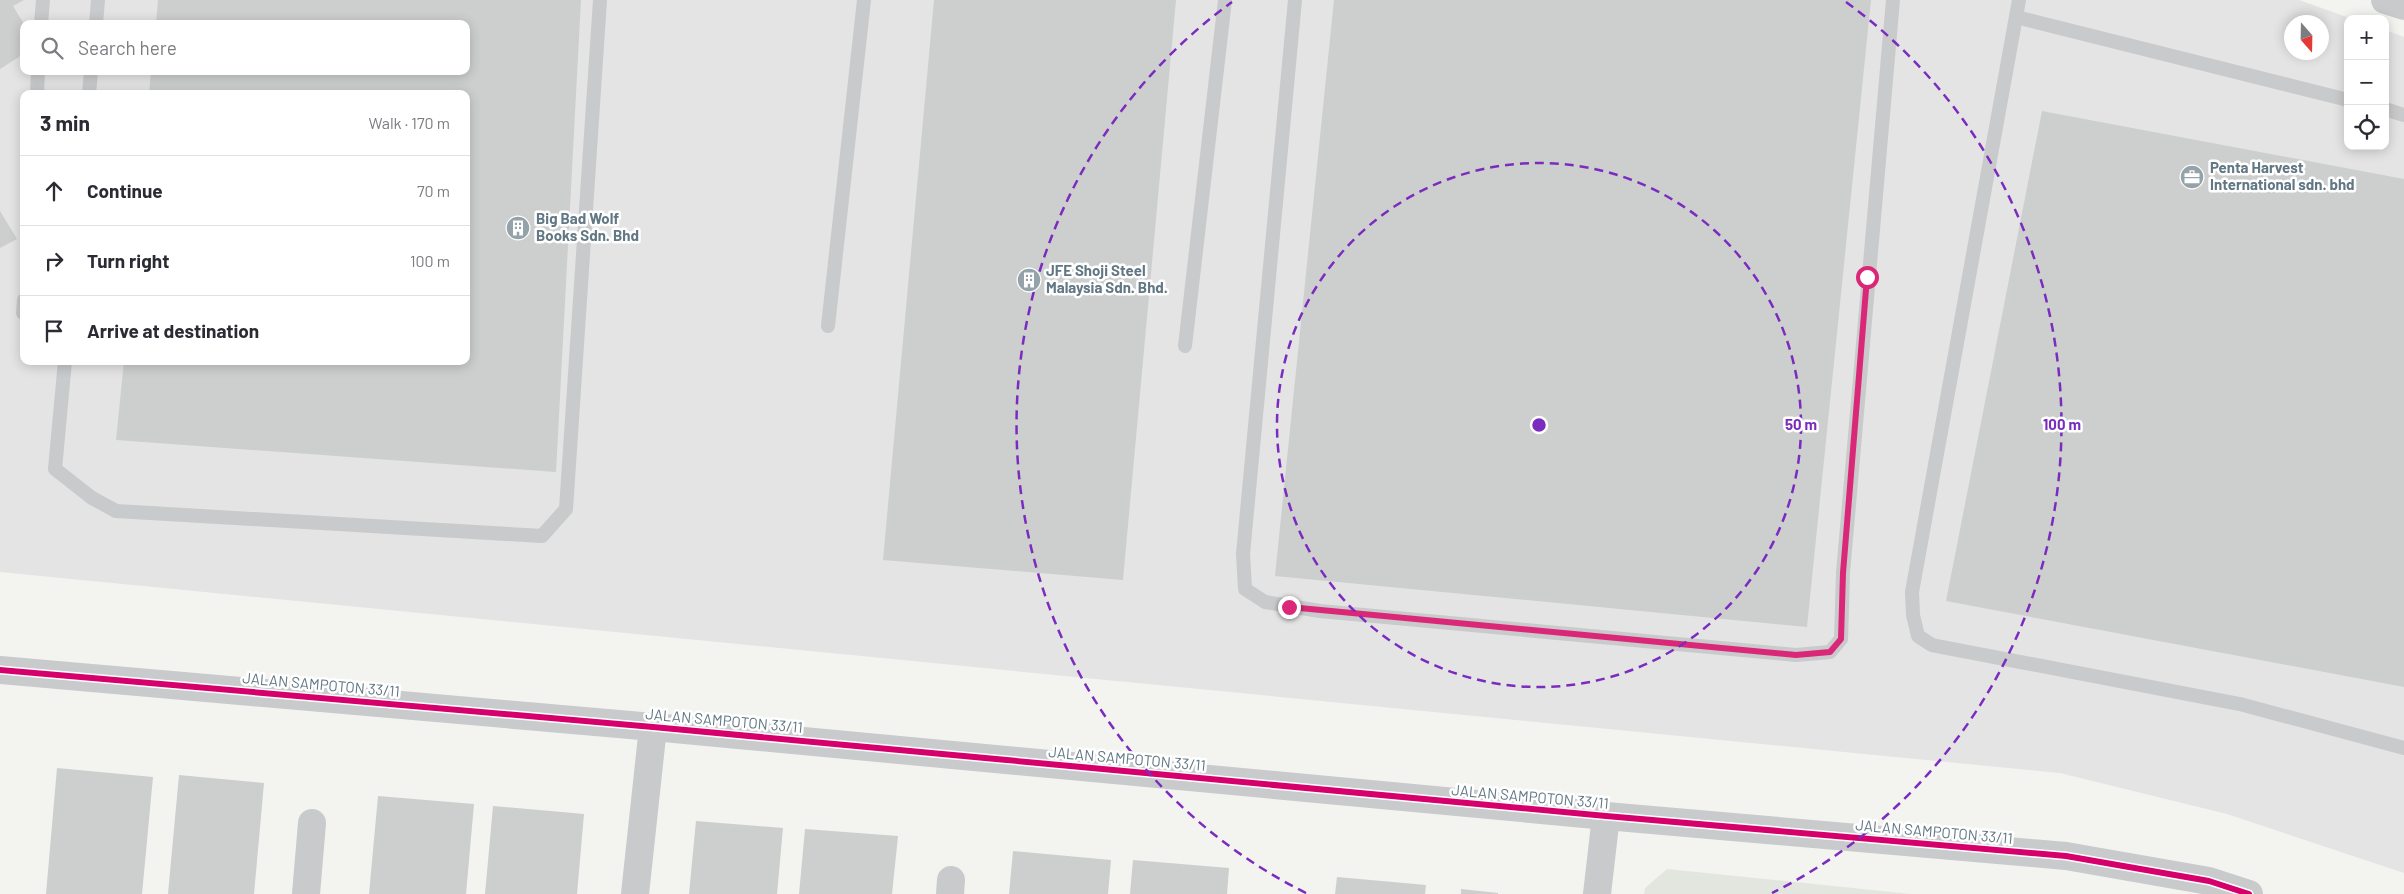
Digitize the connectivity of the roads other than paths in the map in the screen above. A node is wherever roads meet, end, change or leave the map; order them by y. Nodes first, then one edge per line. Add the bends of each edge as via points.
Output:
1 (43, 0) edge
2 (98, 0) edge
3 (600, 0) edge
4 (864, 0) edge
5 (1225, 0) edge
6 (1294, 0) edge
7 (1893, 0) edge
8 (2019, 0) edge
9 (2385, 0) edge
10 (2404, 6) edge
11 (2016, 17) junction
12 (41, 20) edge
13 (96, 20) edge
14 (38, 75) edge
15 (91, 75) edge
16 (37, 90) edge
17 (89, 90) edge
18 (2344, 99) edge
19 (2389, 110) edge
20 (2404, 114) edge
21 (828, 326) dead end
22 (1185, 346) dead end
23 (65, 365) edge
24 (0, 670) edge
25 (653, 727) junction
26 (2404, 748) edge
27 (1606, 816) junction
28 (312, 823) dead end
29 (2208, 888) edge
30 (306, 894) edge
31 (635, 894) edge
32 (1597, 894) edge
33 (2249, 894) edge

1 - 12 lane
2 - 13 lane
3 - 23 lane via 566,509 542,536 116,511 92,498 56,469
4 - 21 lane
5 - 22 lane
6 - 7 lane via 1243,554 1245,589 1265,602 1320,611 1796,655 1830,652 1841,639 1845,553
8 - 11 lane
9 - 10 street
11 - 18 lane
11 - 26 lane via 1912,592 1912,615 1918,636 1932,645 2240,704
14 - 16 lane
15 - 17 lane
19 - 20 lane
24 - 25 street, JALAN SAMPOTON 33/11
25 - 27 street, JALAN SAMPOTON 33/11
25 - 31 street
27 - 29 street, JALAN SAMPOTON 33/11 via 2066,856
27 - 32 street
28 - 30 street
29 - 33 street, JALAN SAMPOTON 33/11

